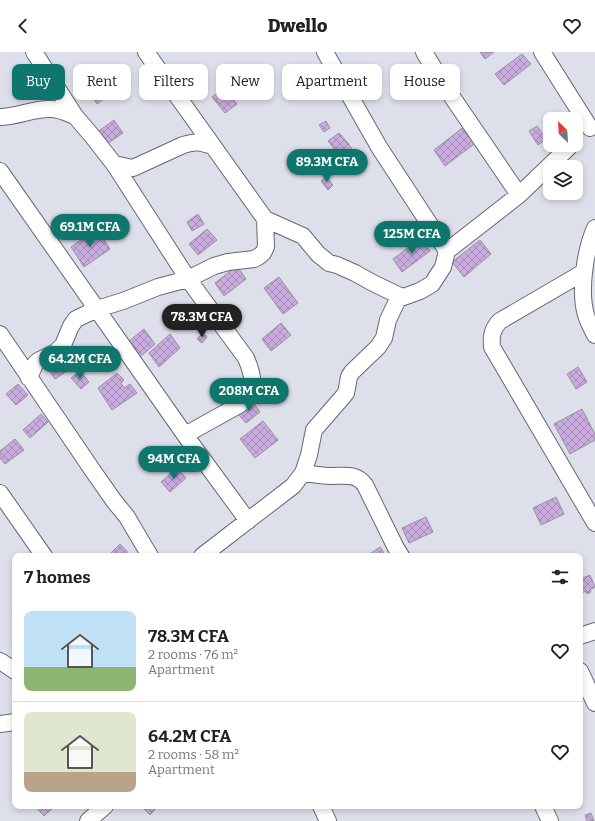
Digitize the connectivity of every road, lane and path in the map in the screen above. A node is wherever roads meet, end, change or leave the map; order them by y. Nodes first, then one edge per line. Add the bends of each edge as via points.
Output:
1 (34, 52) edge
2 (146, 52) edge
3 (325, 52) edge
4 (424, 52) edge
5 (542, 52) edge
6 (75, 116) junction
7 (0, 117) edge
8 (592, 126) edge
9 (583, 134) edge
10 (212, 146) junction
11 (564, 152) edge
12 (114, 164) junction
13 (0, 171) edge
14 (519, 195) junction
15 (266, 219) junction
16 (595, 228) edge
17 (447, 251) junction
18 (584, 272) junction
19 (188, 279) junction
20 (402, 297) junction
21 (97, 309) junction
22 (0, 334) edge
23 (595, 335) edge
24 (29, 378) junction
25 (185, 435) junction
26 (303, 473) junction
27 (0, 493) edge
28 (248, 521) junction
29 (595, 523) edge
30 (42, 553) edge
31 (148, 553) edge
32 (206, 553) edge
33 (399, 553) edge
34 (595, 631) edge
35 (583, 635) edge
36 (0, 661) edge
37 (12, 669) edge
38 (583, 677) edge
39 (595, 703) edge
40 (12, 722) edge
41 (0, 724) edge
42 (102, 809) edge
43 (322, 809) edge
44 (544, 809) edge
45 (88, 821) edge
46 (328, 821) edge
47 (550, 821) edge

1 - 6 street
2 - 10 street
3 - 17 street via 379,147
4 - 14 street
5 - 8 street
6 - 7 street via 50,109
6 - 12 street
8 - 9 street
10 - 12 street via 192,142 133,168
10 - 15 street
11 - 14 street
12 - 19 street
13 - 21 street
14 - 17 street
15 - 19 street via 266,247 258,257 214,266
15 - 20 street via 303,236 329,263
16 - 18 street
17 - 20 street via 443,267 432,284
18 - 23 street via 586,314
18 - 29 street via 500,321 491,338 492,347
19 - 21 street
19 - 25 street via 246,358 252,377 251,391 247,399
20 - 26 street via 395,303 384,338 352,372 346,393 314,430
21 - 24 street via 76,319 63,345 56,352 38,361
21 - 25 street
22 - 24 street
24 - 31 street via 127,517
25 - 28 street
26 - 28 street via 286,493
26 - 33 street via 354,476 361,480 366,485
27 - 30 street
28 - 32 street
34 - 35 street
36 - 37 street
38 - 39 street
40 - 41 street
42 - 45 street
43 - 46 street
44 - 47 street

